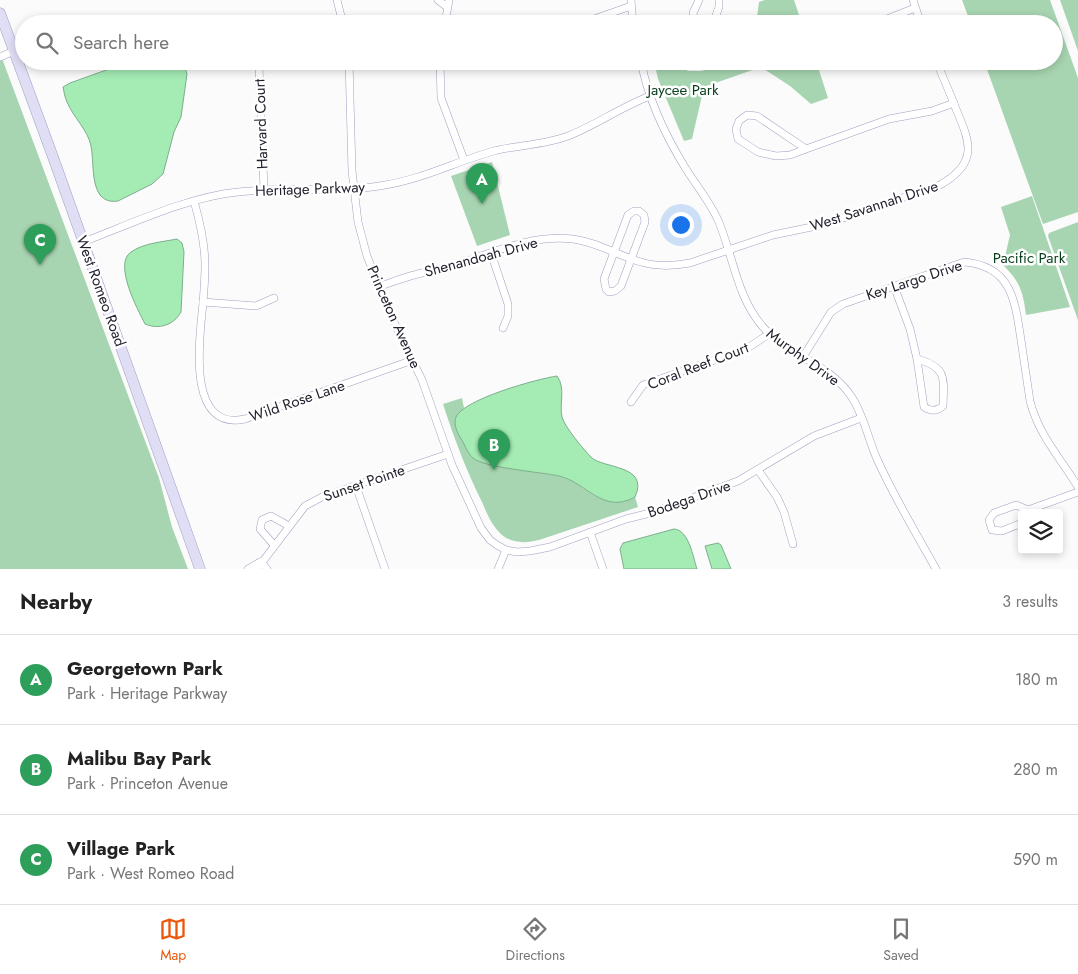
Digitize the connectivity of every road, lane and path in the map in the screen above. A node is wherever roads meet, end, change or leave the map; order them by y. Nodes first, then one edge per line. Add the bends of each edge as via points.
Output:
1 (337, 0) edge
2 (438, 0) edge
3 (699, 0) edge
4 (719, 0) edge
5 (913, 0) edge
6 (631, 3) edge
7 (448, 4) edge
8 (916, 8) junction
9 (0, 13) edge
10 (341, 15) edge
11 (602, 15) edge
12 (693, 15) edge
13 (716, 15) edge
14 (898, 15) edge
15 (919, 15) edge
16 (14, 51) joint
17 (0, 56) edge
18 (21, 70) edge
19 (259, 70) edge
20 (349, 70) edge
21 (440, 70) edge
22 (643, 70) edge
23 (940, 70) edge
24 (650, 96) junction
25 (954, 103) junction
26 (806, 149) junction
27 (464, 160) junction
28 (264, 190) junction
29 (354, 190) junction
30 (194, 201) junction
31 (83, 242) junction
32 (614, 251) junction
33 (729, 251) junction
34 (491, 253) junction
35 (632, 259) junction
36 (894, 286) junction
37 (378, 287) junction
38 (274, 298) dead end
39 (204, 302) junction
40 (503, 328) dead end
41 (769, 334) junction
42 (802, 357) junction
43 (916, 359) junction
44 (413, 360) junction
45 (631, 402) dead end
46 (861, 418) junction
47 (448, 454) junction
48 (758, 470) junction
49 (356, 486) junction
50 (1078, 487) edge
51 (1078, 492) edge
52 (1022, 509) edge
53 (1035, 509) edge
54 (1018, 525) edge
55 (289, 526) junction
56 (590, 532) junction
57 (793, 544) dead end
58 (274, 545) junction
59 (506, 550) junction
60 (259, 566) edge
61 (200, 569) edge
62 (248, 569) edge
63 (268, 569) edge
64 (385, 569) edge
65 (498, 569) edge
66 (603, 569) edge
67 (936, 569) edge

1 - 10 street
2 - 7 street
3 - 12 street
4 - 13 street
5 - 8 street
6 - 11 street
8 - 14 street
8 - 15 street
9 - 16 main road, West Romeo Road
16 - 17 street
18 - 31 main road, West Romeo Road
19 - 28 street, Harvard Court
20 - 29 street, Princeton Avenue
21 - 27 street via 441,98
22 - 24 street, Murphy Drive
23 - 25 street, West Savannah Drive
24 - 27 street, Heritage Parkway via 565,137
24 - 33 street, Murphy Drive via 676,153 717,219
25 - 26 street via 932,111 889,119
25 - 33 street, West Savannah Drive via 967,134 968,152 963,167 953,178 826,224 773,235
26 - 26 street via 776,156 758,152 738,138 737,125 747,115 756,116
27 - 29 street, Heritage Parkway via 408,180
28 - 29 street, Heritage Parkway
28 - 30 street, Heritage Parkway
29 - 37 street, Princeton Avenue via 363,241
30 - 31 street, Heritage Parkway
30 - 39 street, Wild Rose Lane via 204,240
31 - 61 main road, West Romeo Road
32 - 34 street, Shenandoah Drive via 593,243 553,239 527,241
32 - 35 street, Shenandoah Drive
32 - 35 street via 604,279 609,292 621,286
32 - 35 street via 628,215 639,210 646,222
33 - 35 street, Shenandoah Drive via 677,265
33 - 41 street, Murphy Drive via 748,306
34 - 37 street, Shenandoah Drive
34 - 40 street via 508,304
36 - 42 street, Key Largo Drive via 843,304 831,312
36 - 43 street via 910,329
36 - 50 street, Key Largo Drive via 964,262 977,263 1001,276 1015,304 1034,417
37 - 44 street, Princeton Avenue
38 - 39 street via 256,306
39 - 44 street, Wild Rose Lane via 198,346 202,389 215,412 229,419 246,419
41 - 42 street, Murphy Drive
41 - 45 street, Coral Reef Court via 746,349 643,385
42 - 46 street, Murphy Drive via 842,384
43 - 43 street via 924,407 930,411 938,410 943,406 941,372 931,363
44 - 47 street, Princeton Avenue
46 - 48 street, Bodega Drive via 814,436
46 - 67 street, Murphy Drive via 884,472
47 - 49 street, Sunset Pointe
47 - 59 street, Princeton Avenue via 481,528 490,540
48 - 56 street, Bodega Drive via 720,489
48 - 57 street via 784,512
49 - 55 street, Sunset Pointe via 305,506
49 - 64 street
51 - 53 street
52 - 54 street via 1016,505 994,513 989,520 992,530 1002,531
55 - 58 street, Sunset Pointe
55 - 58 street via 271,516 262,520 260,529
56 - 59 street, Bodega Drive via 550,547 517,552
56 - 66 street
58 - 60 street, Sunset Pointe
59 - 65 street
60 - 62 street, Sunset Pointe
60 - 63 street

